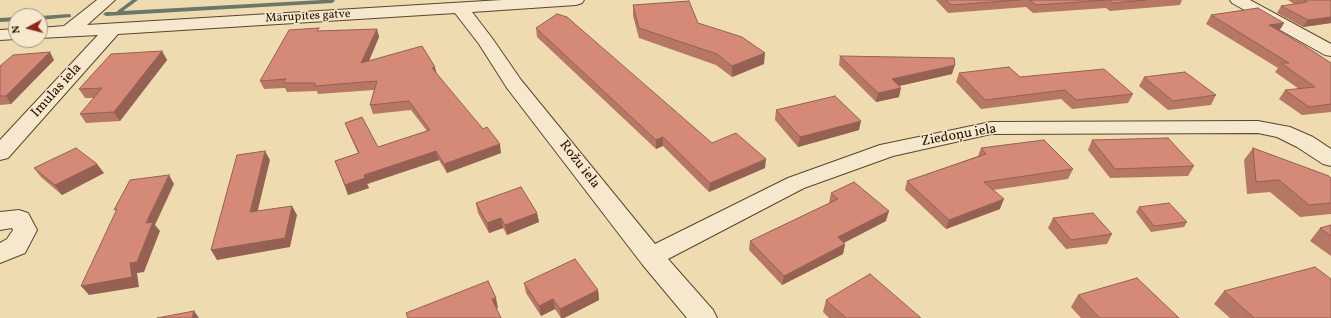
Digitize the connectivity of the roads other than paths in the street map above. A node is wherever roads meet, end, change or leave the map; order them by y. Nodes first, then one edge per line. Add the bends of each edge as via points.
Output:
1 (107, 0) edge
2 (576, 0) edge
3 (1238, 0) edge
4 (460, 8) junction
5 (113, 29) junction
6 (69, 31) junction
7 (48, 32) edge
8 (1331, 51) edge
9 (0, 152) edge
10 (1331, 159) edge
11 (0, 221) edge
12 (0, 254) edge
13 (650, 257) junction
14 (703, 318) edge

1 - 6 street
2 - 4 street, Mārupītes gatve
3 - 8 street
4 - 5 street, Mārupītes gatve
4 - 13 street, Rožu iela via 514,84
5 - 6 street, Mārupītes gatve
5 - 9 street, Imulas iela
6 - 7 street, Mārupītes gatve
10 - 13 street, Ziedoņu iela via 1305,142 1283,132 1258,127 991,128 888,150 796,183
11 - 12 street via 19,218 25,230 16,246
13 - 14 street, Rožu iela

